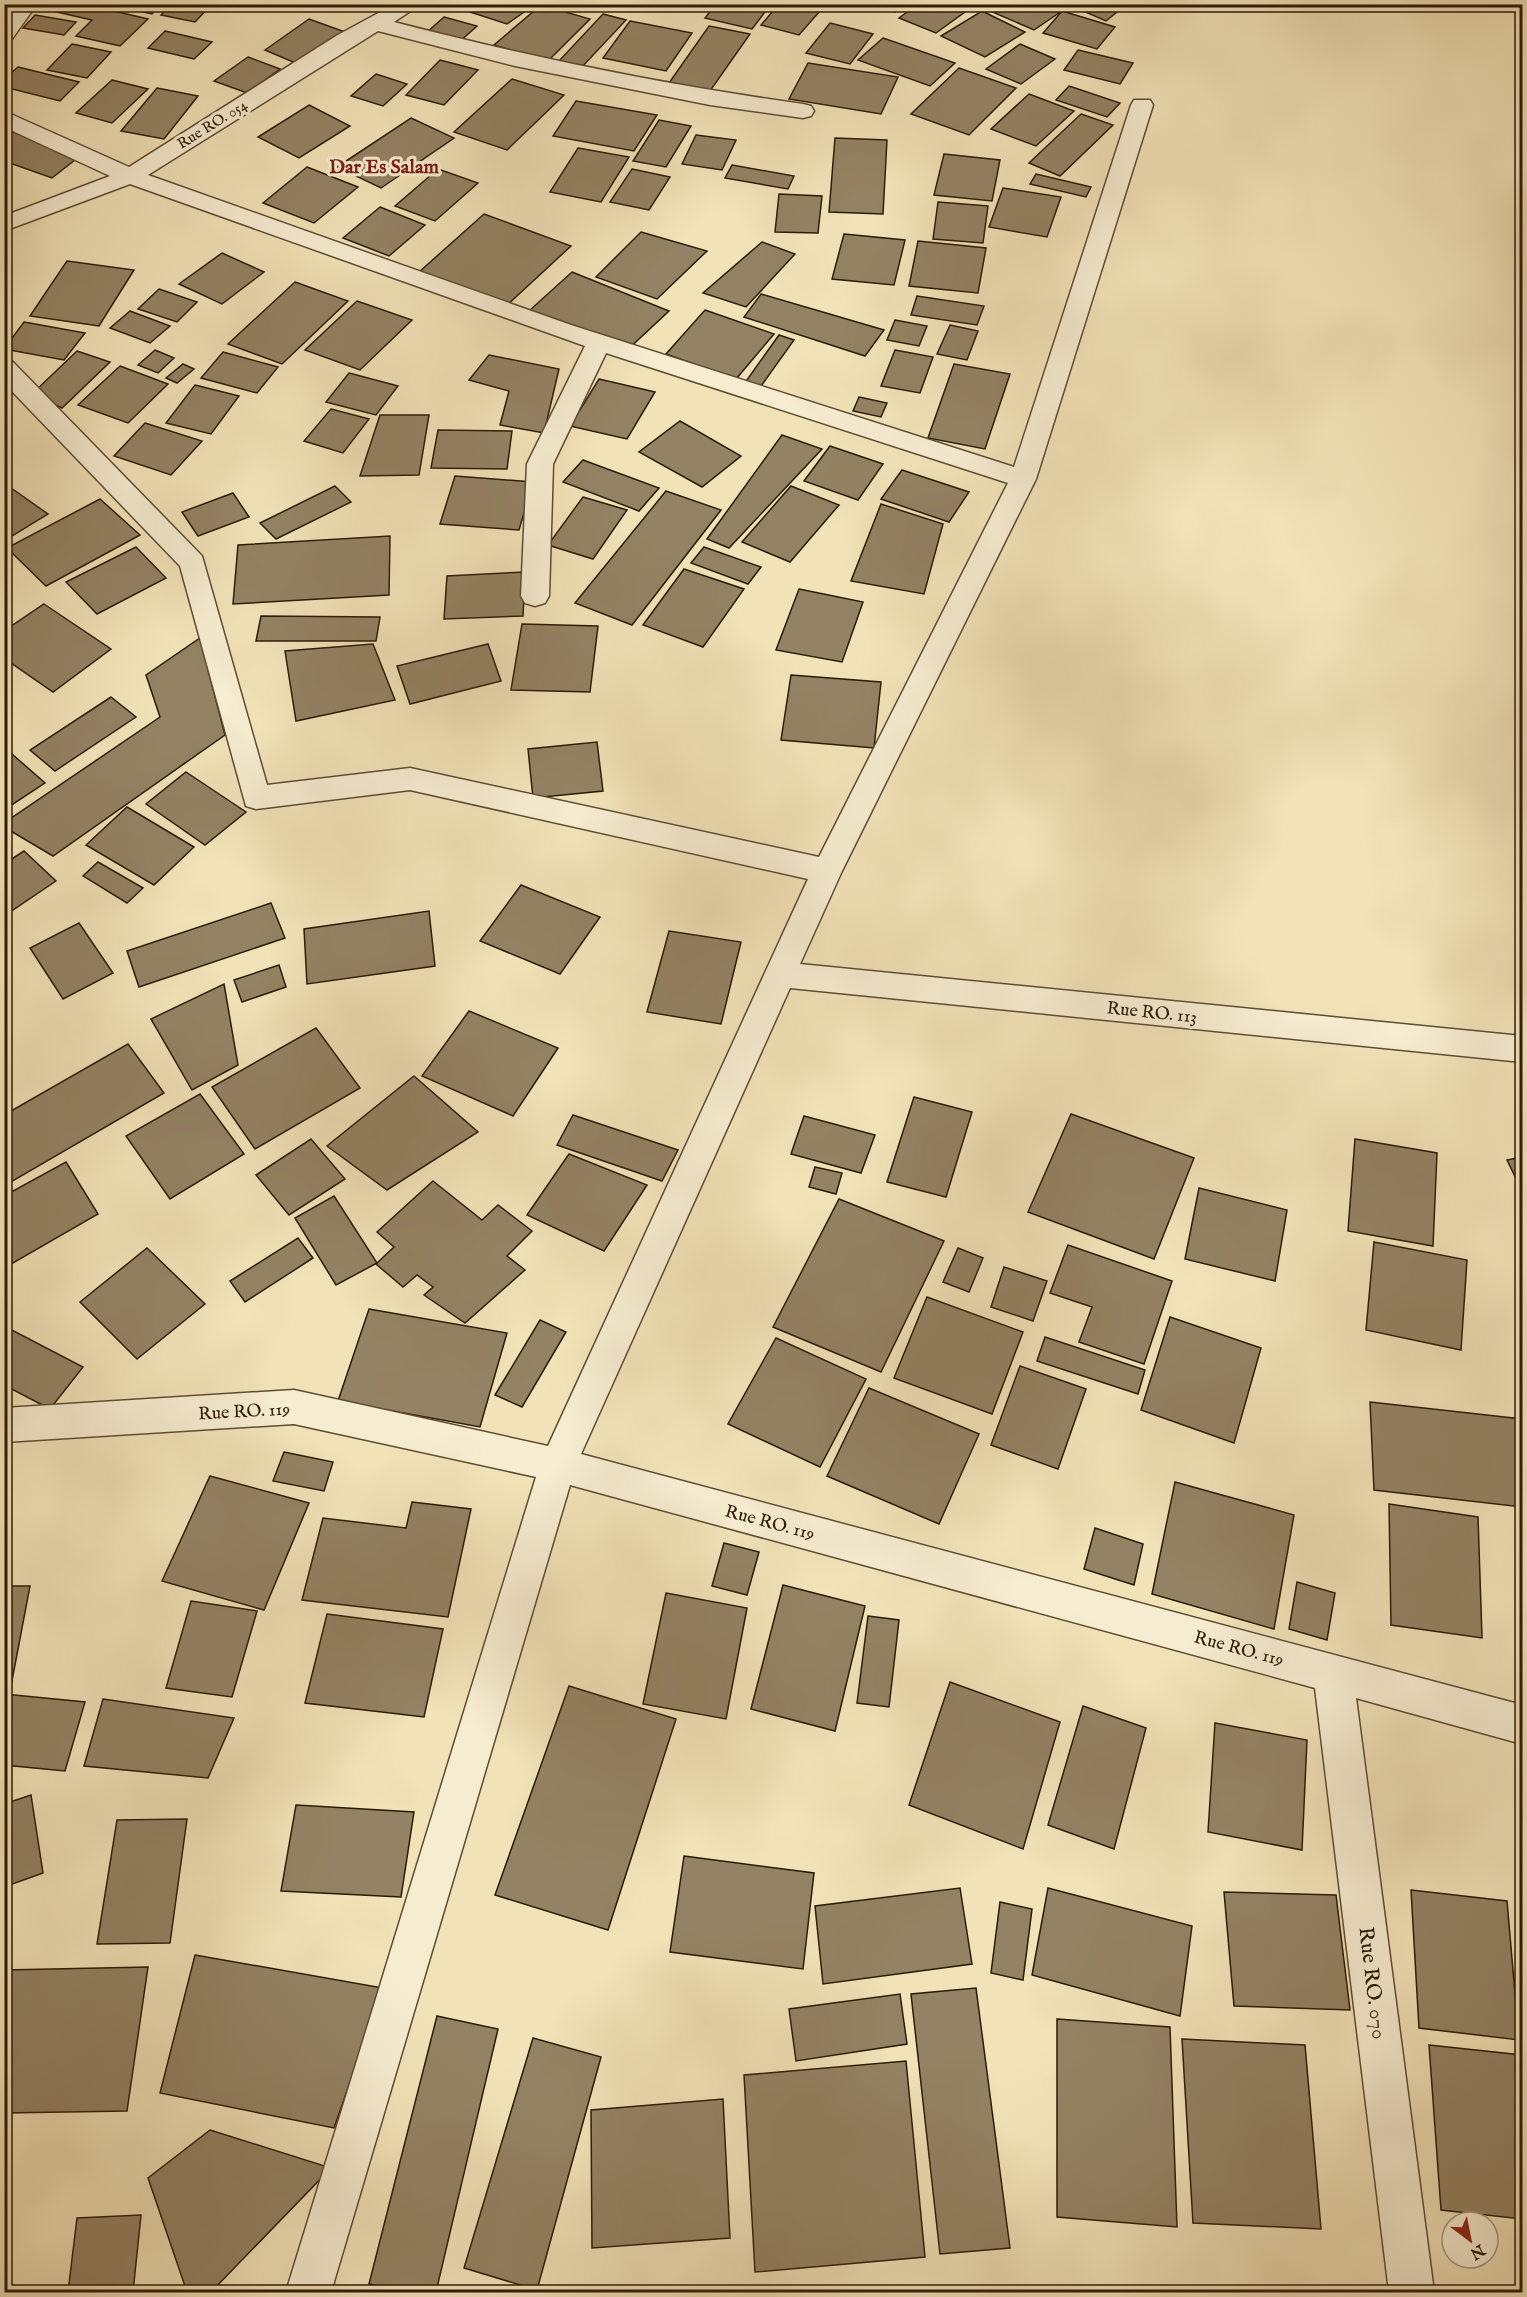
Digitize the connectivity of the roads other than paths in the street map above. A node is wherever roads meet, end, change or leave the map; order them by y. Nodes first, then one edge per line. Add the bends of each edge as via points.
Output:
1 (27, 4) edge
2 (411, 4) edge
3 (374, 23) junction
4 (4, 34) edge
5 (1142, 105) dead end
6 (803, 111) dead end
7 (4, 118) edge
8 (130, 176) junction
9 (4, 224) edge
10 (599, 342) junction
11 (4, 368) edge
12 (1023, 479) junction
13 (536, 596) dead end
14 (827, 871) junction
15 (782, 975) junction
16 (1522, 1049) edge
17 (4, 1425) edge
18 (558, 1465) junction
19 (1333, 1674) junction
20 (1522, 1724) edge
21 (308, 2292) edge
22 (1412, 2292) edge

1 - 4 street
2 - 3 street, Rue RO. 054
3 - 6 street via 515,60 710,98
3 - 8 street, Rue RO. 054
5 - 12 street
7 - 8 street
8 - 9 street, Rue RO. 054
8 - 10 street
10 - 12 street
10 - 13 street via 540,464
11 - 14 street via 193,563 256,798 410,779
12 - 14 street
14 - 15 street
15 - 16 street, Rue RO. 113
15 - 18 street
17 - 18 street, Rue RO. 119 via 294,1407
18 - 19 street, Rue RO. 119
18 - 21 street
19 - 20 street, Rue RO. 119
19 - 22 street, Rue RO. 070

